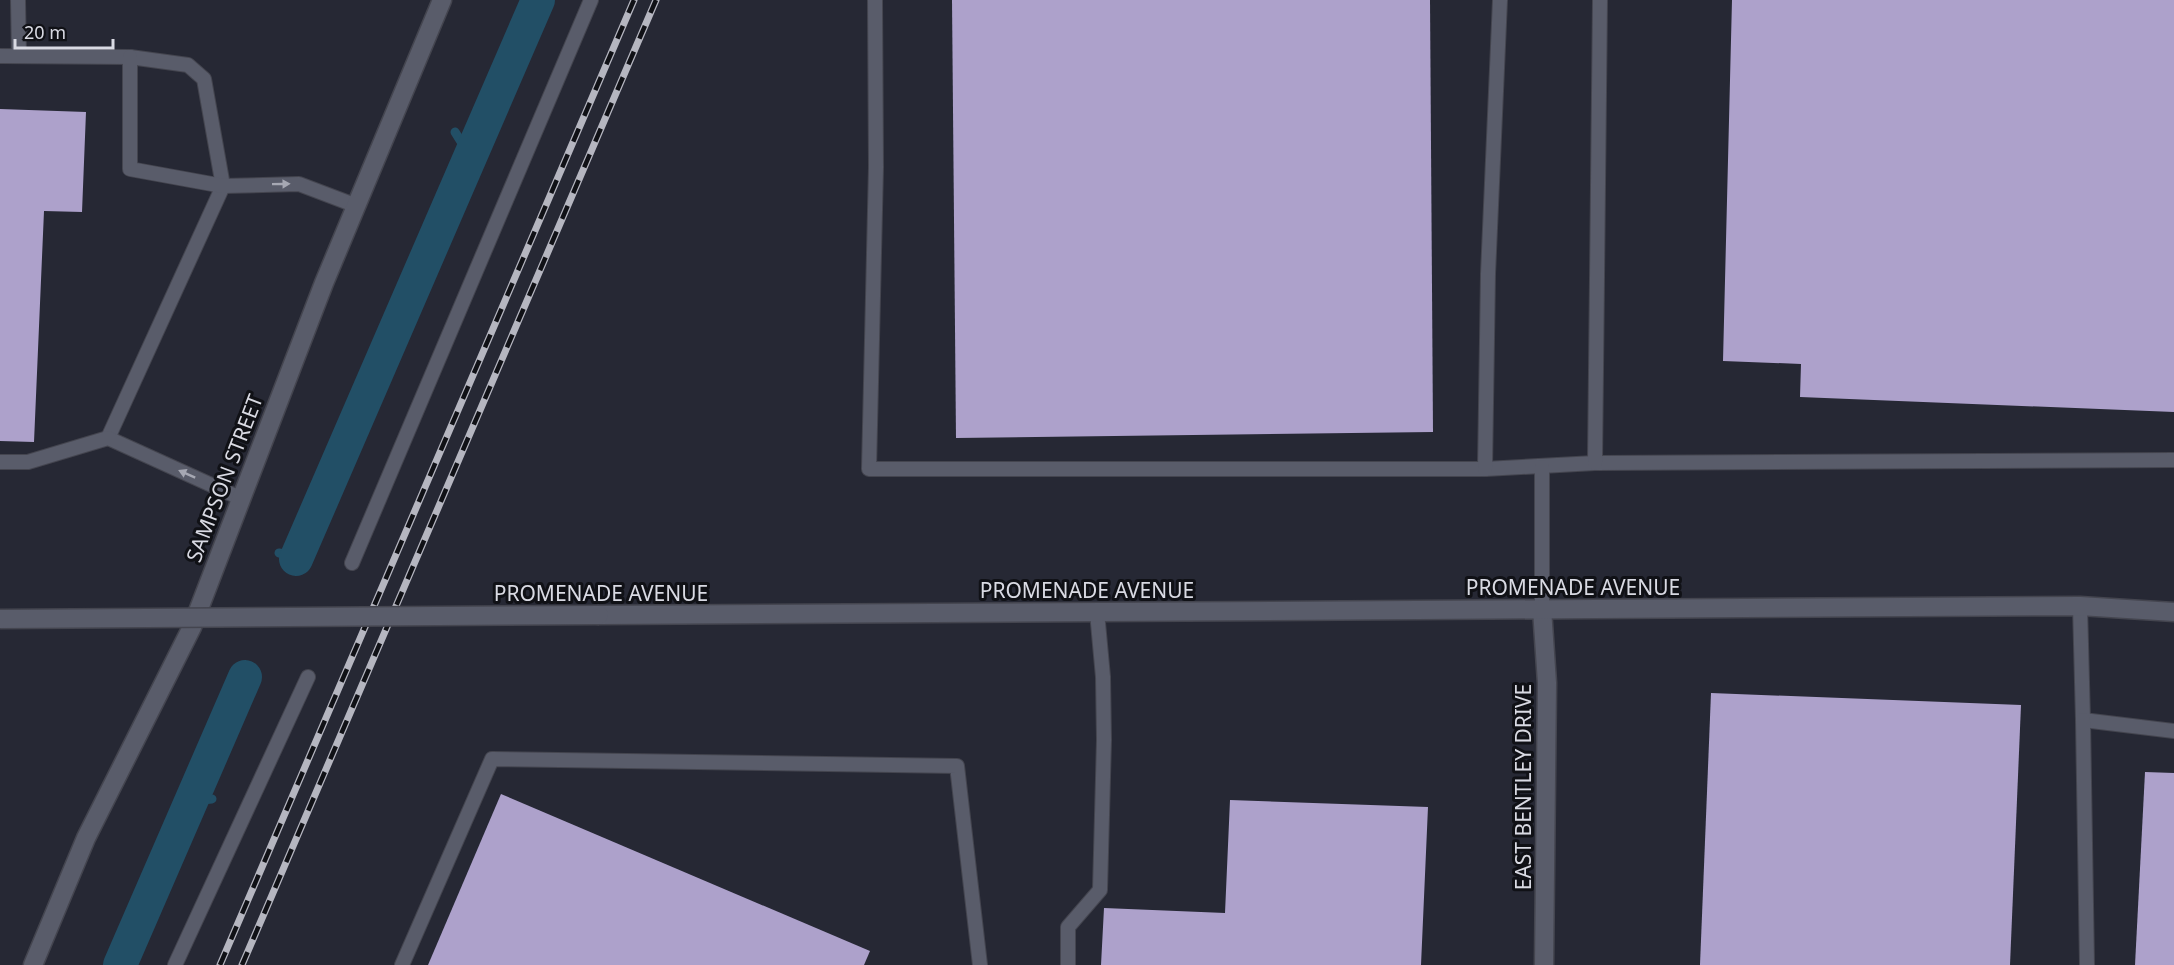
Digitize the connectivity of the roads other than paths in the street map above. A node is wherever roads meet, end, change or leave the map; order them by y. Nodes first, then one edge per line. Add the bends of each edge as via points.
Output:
1 (18, 0) edge
2 (442, 0) edge
3 (591, 0) edge
4 (875, 0) edge
5 (1500, 0) edge
6 (1600, 0) edge
7 (0, 56) edge
8 (19, 56) junction
9 (130, 57) junction
10 (223, 186) junction
11 (357, 206) junction
12 (108, 438) junction
13 (2174, 460) edge
14 (0, 462) edge
15 (1595, 463) junction
16 (1542, 467) junction
17 (1485, 469) junction
18 (240, 498) junction
19 (352, 563) dead end
20 (2080, 606) junction
21 (1542, 609) junction
22 (1097, 612) junction
23 (2174, 612) edge
24 (0, 619) edge
25 (308, 677) dead end
26 (2083, 720) junction
27 (2174, 731) edge
28 (33, 965) edge
29 (175, 965) edge
30 (402, 965) edge
31 (980, 965) edge
32 (1068, 965) edge
33 (1544, 965) edge
34 (2087, 965) edge

1 - 8 lane
2 - 11 main road, SAMPSON STREET
3 - 19 lane
4 - 17 lane via 876,167 869,469
5 - 17 lane via 1488,274
6 - 15 lane
7 - 8 lane
8 - 9 lane
9 - 10 lane via 188,65 204,79
9 - 10 lane via 130,169
10 -> 11 lane via 299,184
10 - 12 lane
11 - 18 main road, SAMPSON STREET
12 - 14 lane via 28,462
18 -> 12 lane
13 - 15 lane
15 - 16 lane
16 - 17 lane
16 - 21 lane
18 - 28 main road, SAMPSON STREET via 192,627 86,838
20 - 21 main road, PROMENADE AVENUE
20 - 23 main road, PROMENADE AVENUE
20 - 26 lane
21 - 22 main road, PROMENADE AVENUE
21 - 33 main road, EAST BENTLEY DRIVE via 1546,683
22 - 24 main road, PROMENADE AVENUE, bridge
22 - 32 lane via 1104,740 1100,890 1068,927
25 - 29 lane
26 - 27 lane
26 - 34 lane
30 - 31 lane via 492,759 957,766

